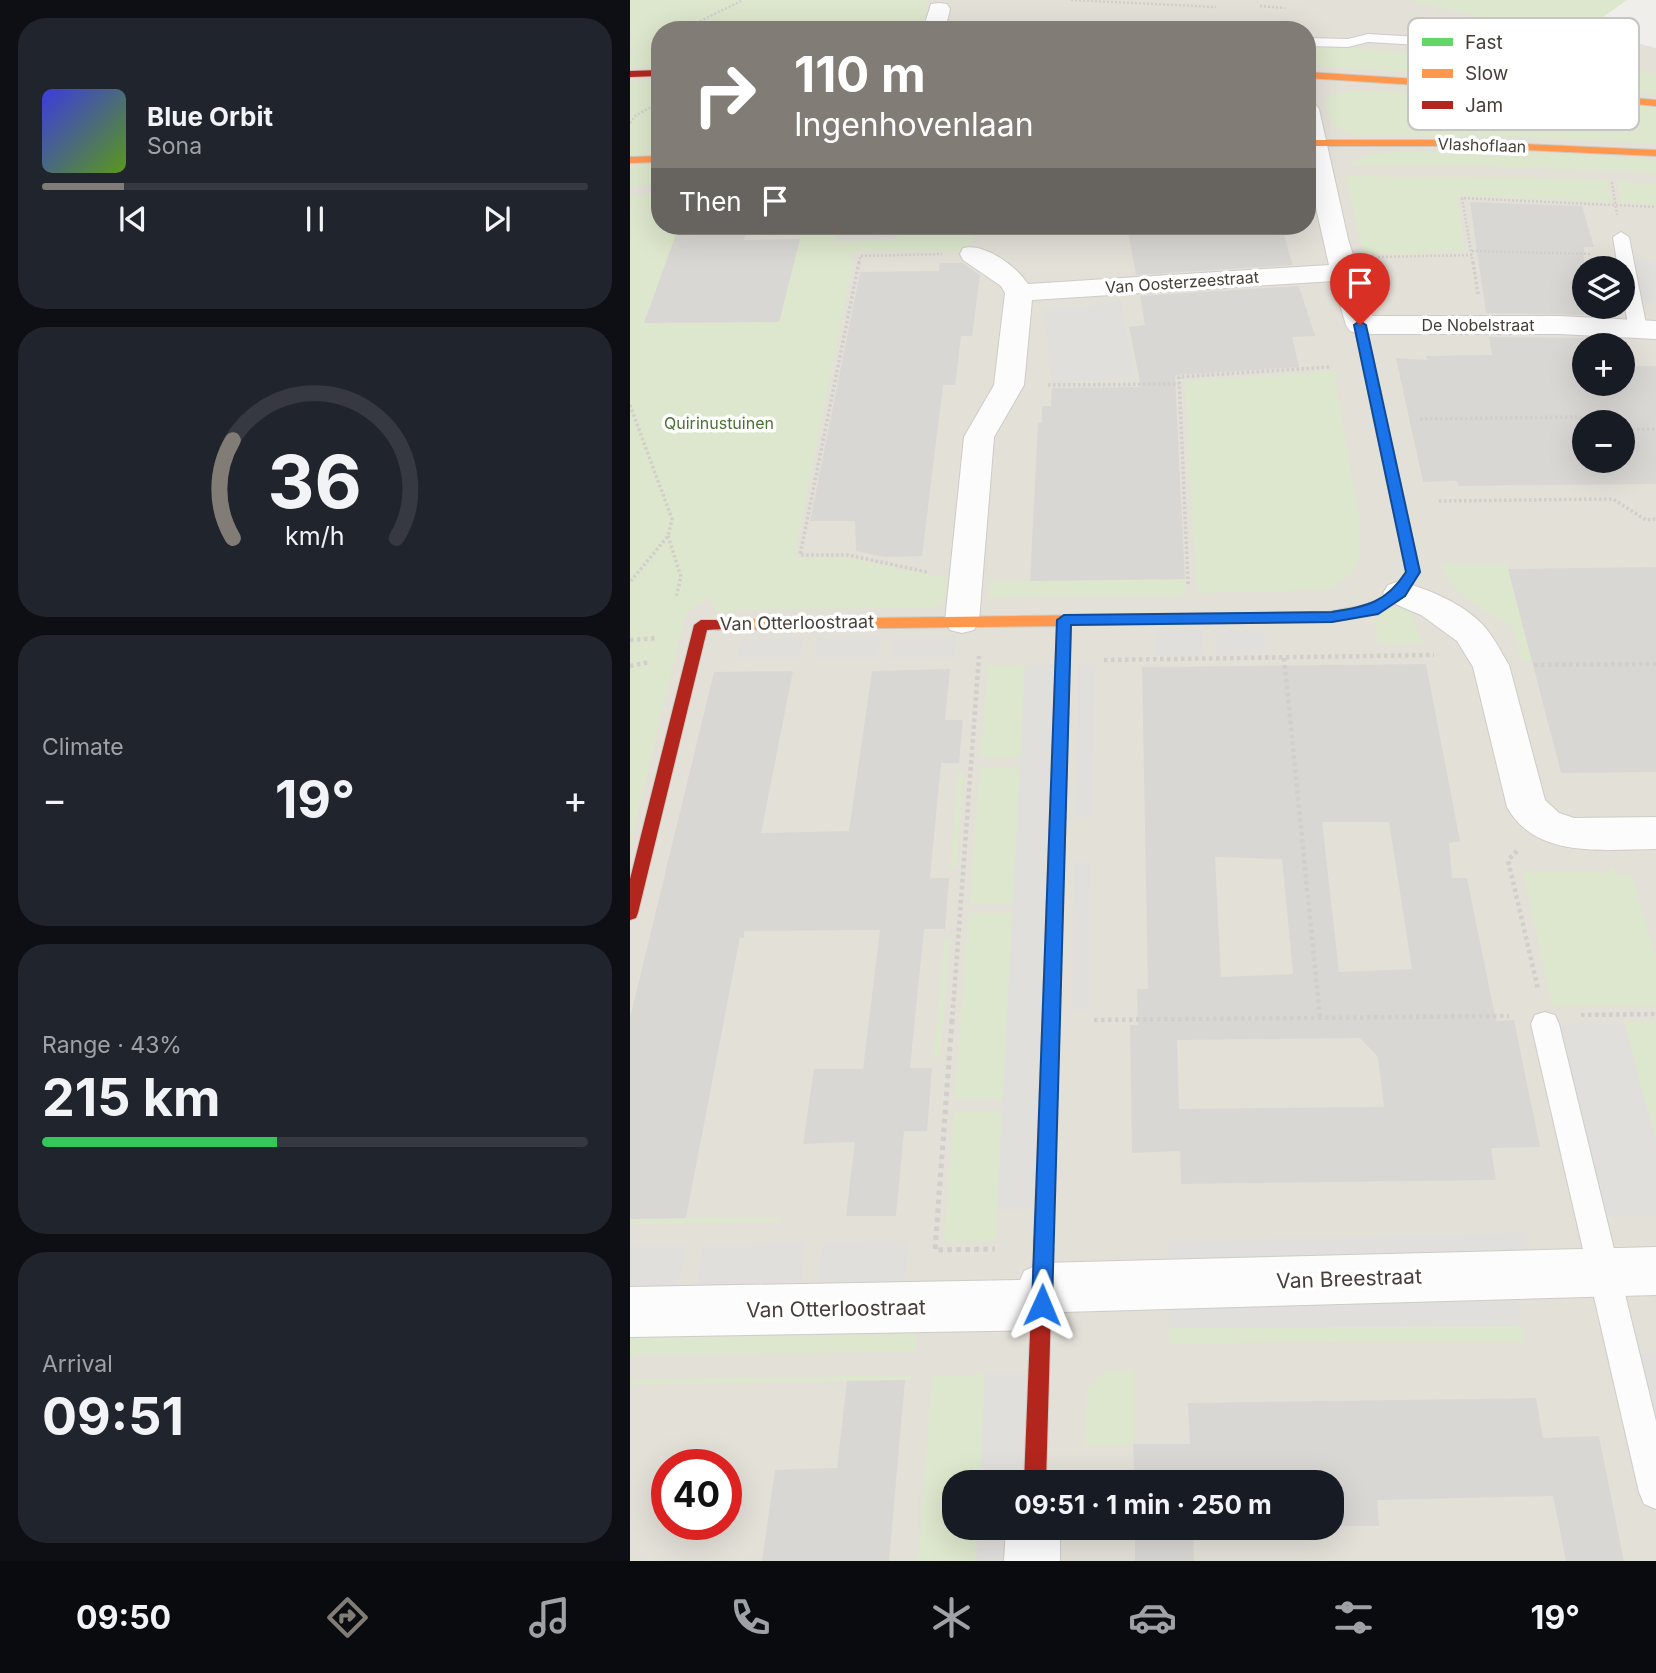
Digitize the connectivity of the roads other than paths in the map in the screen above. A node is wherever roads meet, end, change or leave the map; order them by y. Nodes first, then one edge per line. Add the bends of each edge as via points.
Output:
1 (1408, 40) edge
2 (1316, 42) edge
3 (651, 73) edge
4 (630, 74) edge
5 (1316, 76) edge
6 (1408, 81) edge
7 (1316, 143) edge
8 (1656, 153) edge
9 (651, 159) edge
10 (1316, 159) edge
11 (630, 160) edge
12 (1620, 237) road end
13 (973, 254) road end
14 (1355, 264) junction
15 (1019, 293) junction
16 (1360, 325) junction
17 (1647, 330) edge
18 (1400, 593) junction
19 (972, 620) junction
20 (1064, 620) junction
21 (1656, 833) edge
22 (630, 913) edge
23 (1544, 1019) road end
24 (1603, 1271) junction
25 (1656, 1272) edge
26 (1043, 1281) junction
27 (630, 1312) edge
28 (1035, 1470) edge
29 (1656, 1492) edge
30 (1033, 1540) edge
31 (1032, 1561) edge

1 - 2 lane
3 - 4 street
5 - 6 street
7 - 8 street, Vlashoflaan via 1436,143
9 - 11 street
10 - 14 street
12 - 17 lane
13 - 15 street via 1012,281
14 - 15 street, Van Oosterzeestraat
14 - 16 street
15 - 19 street via 1009,385 979,437 966,576
16 - 17 street, De Nobelstraat
16 - 18 street via 1413,572
18 - 20 street, Van Otterloostraat via 1359,614 1308,619
18 - 21 street via 1433,607 1469,632 1487,659 1527,807 1545,824 1573,834
19 - 20 street, Van Otterloostraat
19 - 22 street, Van Otterloostraat via 701,625
20 - 26 street
23 - 24 lane
24 - 25 street, Van Breestraat
24 - 26 street, Van Breestraat
24 - 29 lane
26 - 27 street, Van Otterloostraat
26 - 28 street
30 - 31 street

